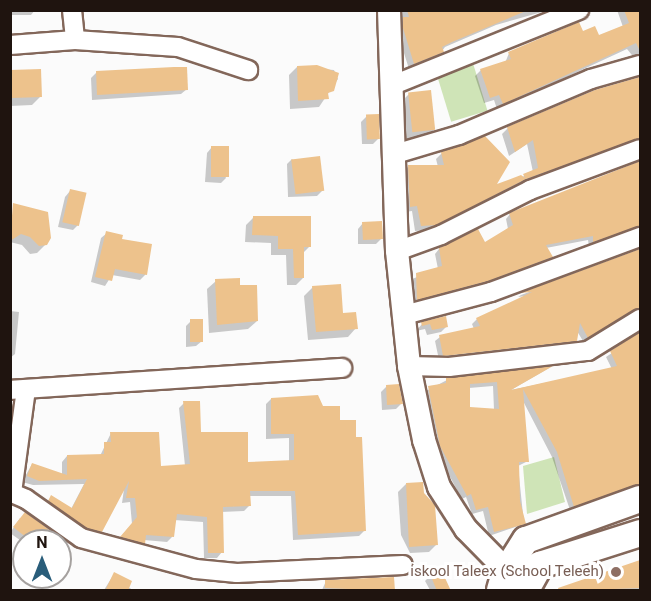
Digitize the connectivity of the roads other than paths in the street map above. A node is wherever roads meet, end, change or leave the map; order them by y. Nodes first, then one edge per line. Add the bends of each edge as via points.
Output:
1 (72, 10) edge
2 (389, 10) edge
3 (579, 10) edge
4 (75, 40) junction
5 (10, 45) edge
6 (640, 65) edge
7 (248, 70) dead end
8 (393, 85) junction
9 (640, 149) edge
10 (395, 154) junction
11 (640, 237) edge
12 (397, 251) junction
13 (404, 315) junction
14 (640, 319) edge
15 (409, 366) junction
16 (342, 368) dead end
17 (18, 389) edge
18 (640, 499) edge
19 (640, 533) edge
20 (403, 565) dead end
21 (503, 582) edge
22 (527, 589) edge

1 - 4 street
2 - 8 street
3 - 8 street
4 - 5 street
4 - 7 street via 178,47
6 - 10 street via 591,79 459,135
8 - 10 street
9 - 12 street via 530,190 441,235
10 - 12 street
11 - 13 street via 491,292
12 - 13 street
13 - 15 street
14 - 15 street via 588,351 449,367
15 - 21 street via 424,440 439,487
16 - 17 street
17 - 20 street via 12,493 81,538 196,569 237,573
18 - 21 main road via 526,540
19 - 22 main road via 540,565
21 - 22 street

